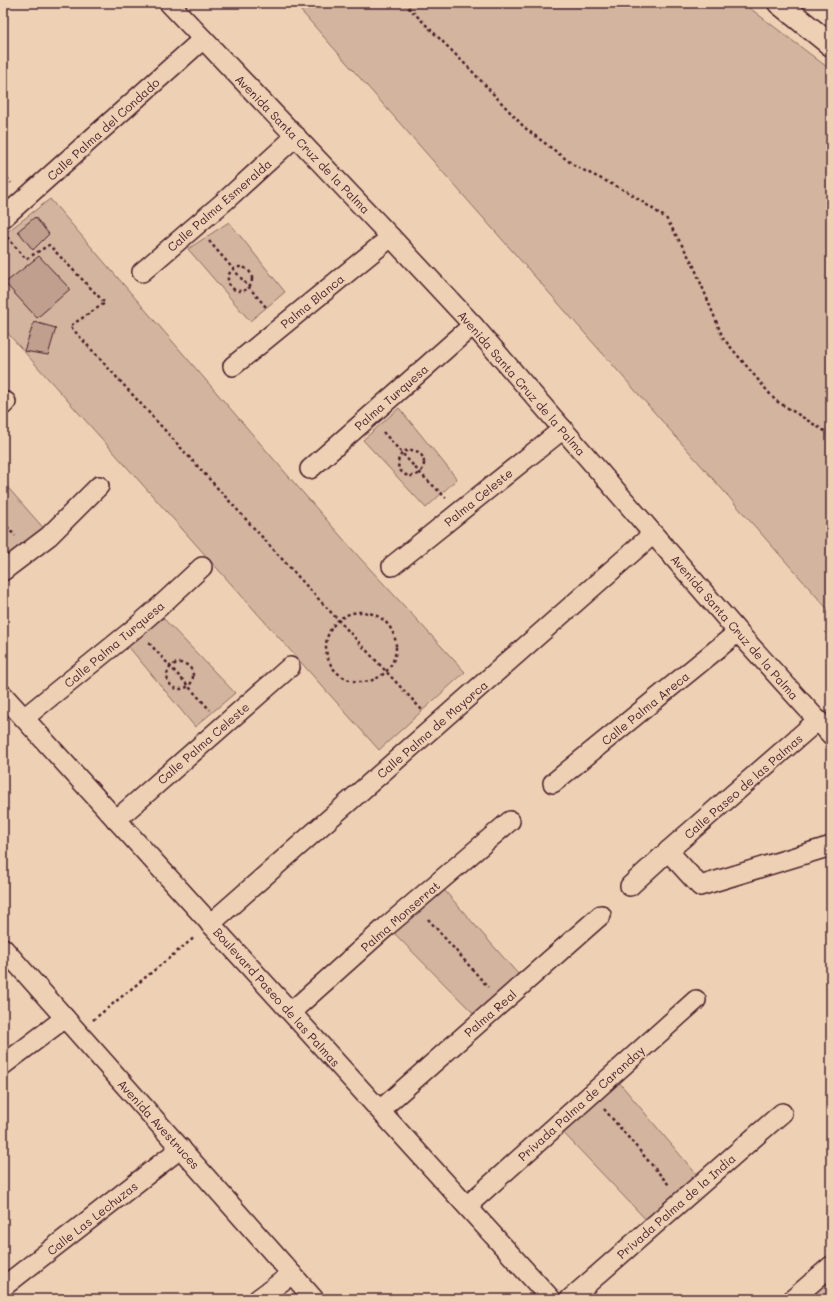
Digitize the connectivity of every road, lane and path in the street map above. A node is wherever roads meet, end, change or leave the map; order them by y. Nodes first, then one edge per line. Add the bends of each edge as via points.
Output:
1 (169, 3) edge
2 (404, 3) edge
3 (779, 3) edge
4 (203, 40) junction
5 (831, 45) edge
6 (296, 136) junction
7 (4, 226) edge
8 (391, 237) junction
9 (206, 238) dead end
10 (233, 268) junction
11 (142, 272) dead end
12 (249, 287) junction
13 (266, 307) dead end
14 (473, 325) junction
15 (232, 366) dead end
16 (370, 416) junction
17 (563, 429) junction
18 (831, 435) edge
19 (402, 454) junction
20 (310, 469) dead end
21 (420, 473) junction
22 (100, 486) dead end
23 (460, 512) junction
24 (653, 534) junction
25 (392, 566) dead end
26 (202, 567) dead end
27 (3, 571) edge
28 (338, 620) junction
29 (135, 628) junction
30 (738, 632) junction
31 (171, 667) junction
32 (290, 667) dead end
33 (387, 672) junction
34 (188, 686) junction
35 (3, 695) edge
36 (24, 718) junction
37 (818, 720) junction
38 (224, 725) junction
39 (436, 725) junction
40 (831, 735) edge
41 (552, 784) dead end
42 (116, 820) junction
43 (510, 821) dead end
44 (831, 846) edge
45 (668, 851) junction
46 (630, 886) dead end
47 (414, 903) junction
48 (600, 915) dead end
49 (210, 924) junction
50 (3, 948) edge
51 (696, 1000) dead end
52 (502, 1003) junction
53 (291, 1012) junction
54 (65, 1018) junction
55 (78, 1033) junction
56 (3, 1066) edge
57 (590, 1094) junction
58 (380, 1110) junction
59 (782, 1113) dead end
60 (181, 1148) junction
61 (682, 1200) junction
62 (467, 1206) junction
63 (831, 1266) edge
64 (292, 1274) junction
65 (3, 1288) edge
66 (12, 1299) edge
67 (258, 1299) edge
68 (314, 1299) edge
69 (551, 1299) edge
70 (570, 1299) edge
71 (793, 1299) edge

1 - 4 street, Avenida Santa Cruz de la Palma
2 - 18 path via 525,128 576,166 628,192 666,218 693,264 723,338 775,400
3 - 5 main road
4 - 6 street, Avenida Santa Cruz de la Palma
4 - 7 street, Calle Palma del Condado
6 - 8 street, Avenida Santa Cruz de la Palma
6 - 11 street, Calle Palma Esmeralda
7 - 28 path via 26,259 49,245 105,303 70,326
8 - 14 street, Avenida Santa Cruz de la Palma
8 - 15 street, Palma Blanca
9 - 10 path
10 - 12 path
10 - 12 path via 238,266 249,270 252,277
10 - 12 path via 228,277 229,285 240,291
12 - 13 path
14 - 16 street, Palma Turquesa
14 - 17 street, Avenida Santa Cruz de la Palma
16 - 19 path
16 - 20 street, Palma Turquesa
17 - 23 street, Palma Celeste
17 - 24 street, Avenida Santa Cruz de la Palma
19 - 21 path
19 - 21 path via 398,460 401,472 408,476
19 - 21 path via 410,450 419,453 424,460
21 - 23 path
22 - 27 street via 49,536
23 - 25 street, Palma Celeste
24 - 30 street, Avenida Santa Cruz de la Palma
24 - 39 street, Calle Palma de Mayorca
26 - 29 street, Calle Palma Turquesa
28 - 33 path
28 - 33 path via 360,611 383,618 396,638 397,651
28 - 33 path via 330,629 326,641 329,663 336,672 345,679 367,682
29 - 31 path
29 - 36 street, Calle Palma Turquesa
30 - 37 street, Avenida Santa Cruz de la Palma
30 - 41 street, Calle Palma Areca
31 - 34 path
31 - 34 path via 167,672 170,685 176,689
31 - 34 path via 182,663 191,670 192,681
32 - 38 street, Calle Palma Celeste
33 - 39 path
34 - 38 path
35 - 36 street, Boulevard Paseo de las Palmas
36 - 42 street, Boulevard Paseo de las Palmas
37 - 40 street, Avenida Santa Cruz de la Palma
37 - 45 street, Calle Paseo de las Palmas
38 - 42 street, Calle Palma Celeste
39 - 49 street, Calle Palma de Mayorca
42 - 49 street, Boulevard Paseo de las Palmas
43 - 47 street, Palma Monserrat
44 - 45 street via 700,886
45 - 46 street, Calle Paseo de las Palmas
47 - 52 path
47 - 53 street, Palma Monserrat
48 - 52 street, Palma Real
49 - 53 street, Boulevard Paseo de las Palmas
49 - 55 path
50 - 54 street, Avenida Avestruces
51 - 57 street, Privada Palma de Caranday
52 - 58 street, Palma Real
53 - 58 street, Boulevard Paseo de las Palmas
54 - 55 street, Avenida Avestruces
54 - 56 street
55 - 60 street, Avenida Avestruces
57 - 61 path
57 - 62 street, Privada Palma de Caranday
58 - 62 street, Boulevard Paseo de las Palmas
59 - 61 street, Privada Palma de la India
60 - 64 street, Avenida Avestruces
60 - 65 street, Calle Las Lechuzas
61 - 70 street, Privada Palma de la India
62 - 69 street, Boulevard Paseo de las Palmas
63 - 71 street
64 - 67 street
64 - 68 street, Avenida Avestruces
65 - 66 street

